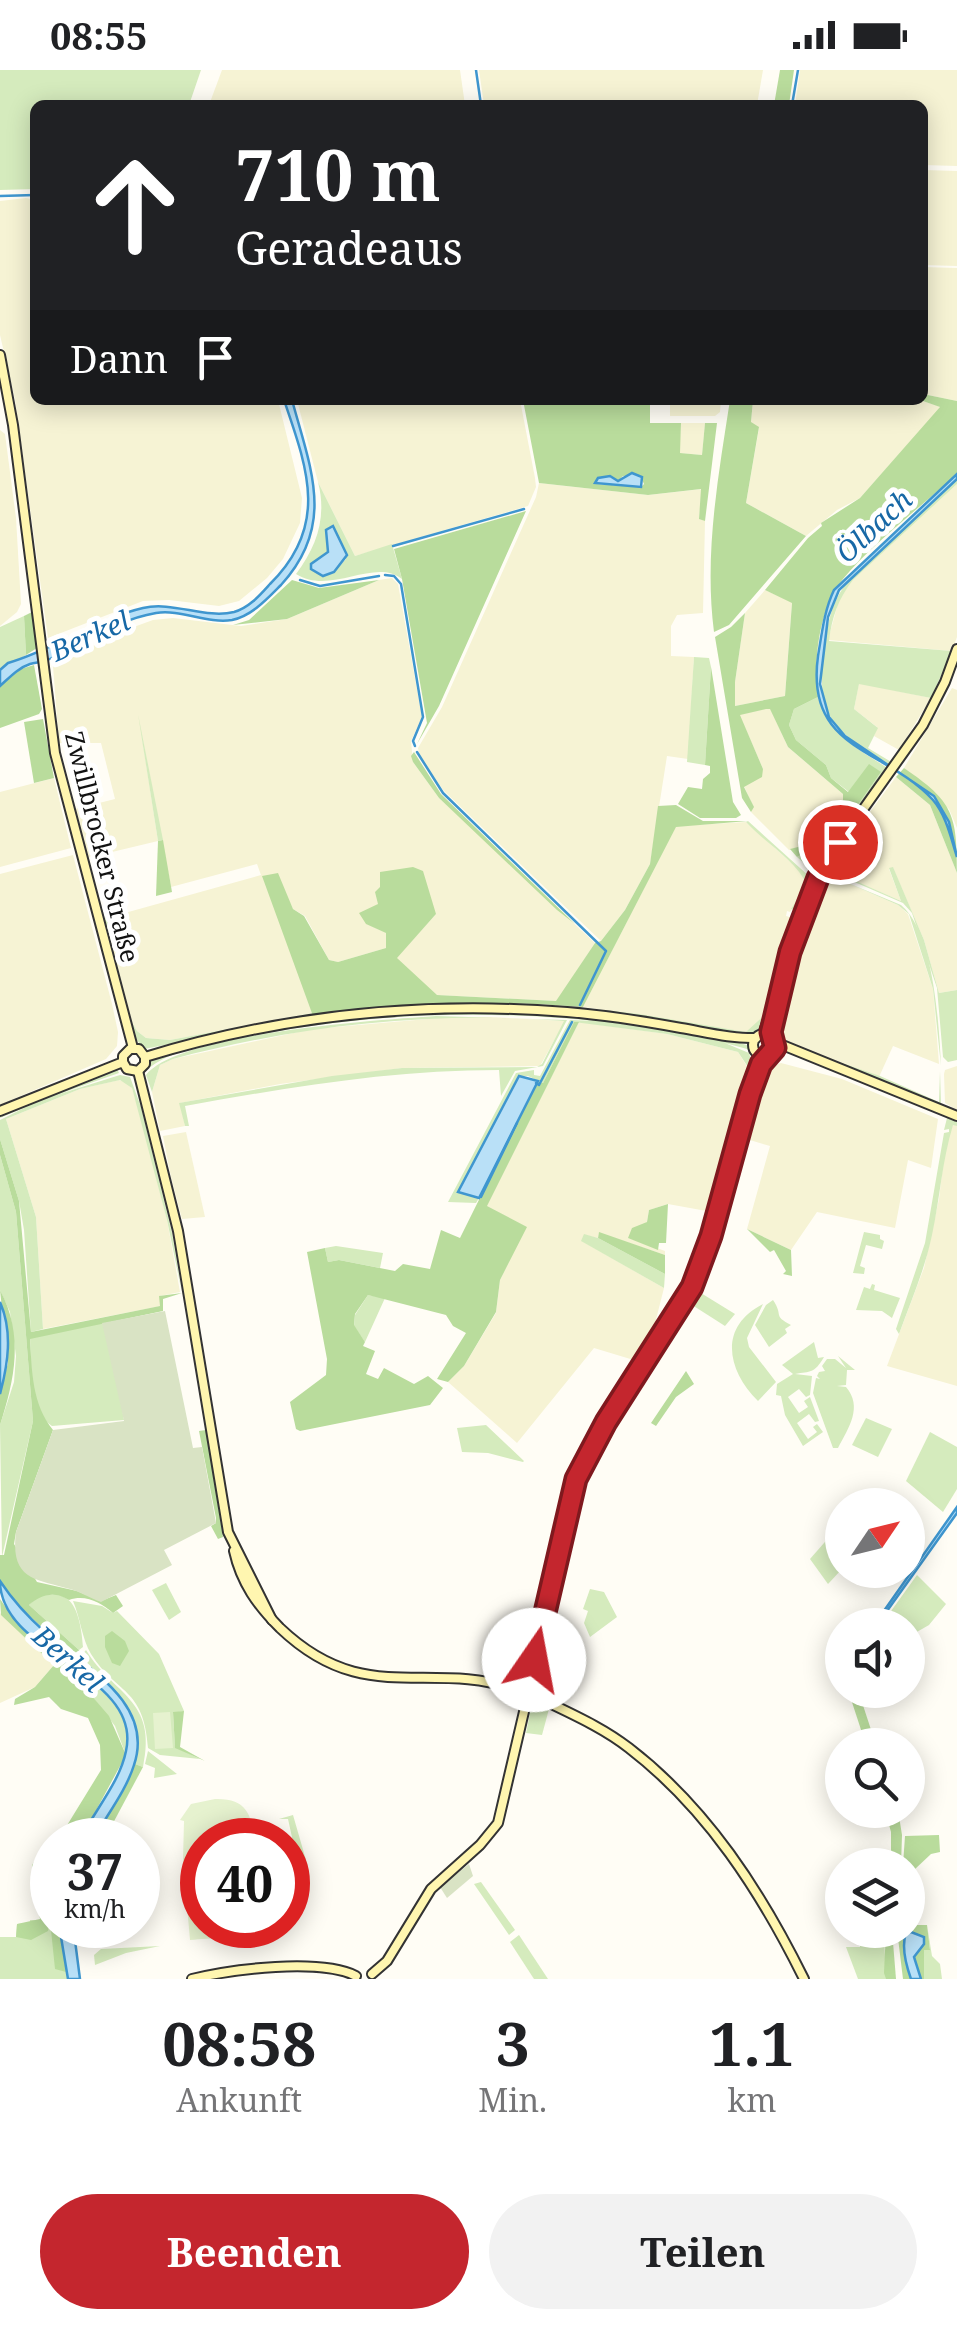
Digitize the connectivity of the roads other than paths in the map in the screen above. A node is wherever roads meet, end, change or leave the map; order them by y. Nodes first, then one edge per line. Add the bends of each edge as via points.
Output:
1 (0, 355) edge
2 (957, 649) edge
3 (763, 1042) junction
4 (132, 1048) junction
5 (770, 1054) junction
6 (145, 1057) junction
7 (812, 1059) junction
8 (123, 1062) junction
9 (138, 1070) junction
10 (750, 1094) junction
11 (0, 1111) edge
12 (957, 1116) edge
13 (528, 1685) junction
14 (518, 1690) junction
15 (536, 1696) junction
16 (526, 1703) junction
17 (373, 1976) edge
18 (355, 1977) edge
19 (192, 1979) edge
20 (804, 1979) edge

1 - 4 street, Zwillbrocker Straße via 60,776
2 - 3 street via 936,702 818,878
3 - 5 street
3 - 5 street
3 - 6 street via 622,1018 507,1008 404,1010 251,1029
3 - 7 street
3 - 10 street
4 - 6 street
4 - 8 street
5 - 7 street
5 - 10 street
6 - 9 street
7 - 12 street
8 - 9 street
8 - 11 street
9 - 14 street via 177,1226 224,1512 248,1590 266,1616 314,1655 358,1674 468,1679
10 - 13 street via 692,1287 576,1479
13 - 14 street
13 - 15 street
14 - 16 street
15 - 16 street
15 - 20 street via 621,1742 693,1806 759,1899
16 - 17 street via 498,1823 431,1889
17 - 18 street via 363,1970
18 - 19 street via 334,1968 287,1968

